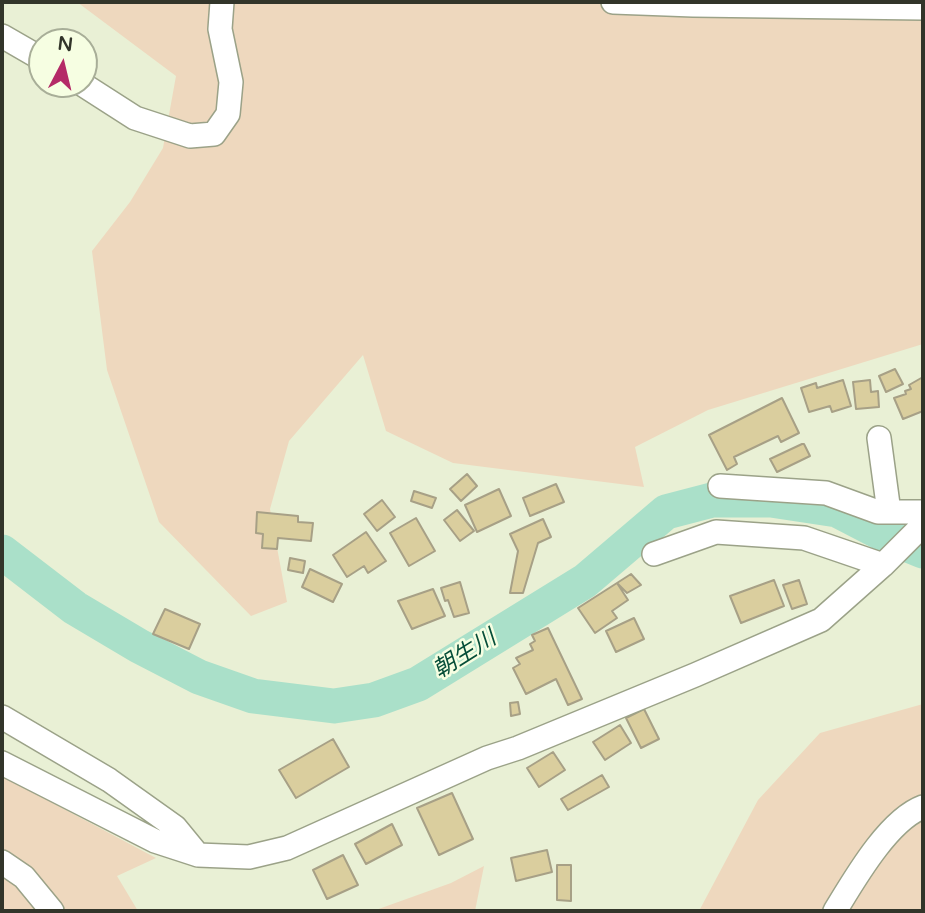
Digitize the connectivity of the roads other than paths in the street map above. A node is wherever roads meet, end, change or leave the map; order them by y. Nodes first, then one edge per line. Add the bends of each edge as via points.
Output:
1 (222, 2) edge
2 (613, 2) edge
3 (923, 8) edge
4 (2, 36) edge
5 (28, 51) edge
6 (98, 94) edge
7 (879, 438) dead end
8 (720, 486) dead end
9 (889, 512) junction
10 (923, 512) edge
11 (923, 525) edge
12 (654, 554) dead end
13 (883, 565) junction
14 (2, 717) edge
15 (2, 763) edge
16 (923, 807) edge
17 (198, 855) junction
18 (2, 862) edge
19 (52, 911) edge
20 (835, 911) edge

1 - 6 street via 220,29 231,82 229,114 214,134 190,136 135,118
2 - 3 street
4 - 5 street
7 - 9 street
8 - 9 street via 826,493
9 - 10 street
11 - 13 street
12 - 13 street via 716,532 804,538
13 - 17 street via 821,620 487,758 287,848 249,857
14 - 17 street via 109,780 175,827
15 - 17 street via 155,841
16 - 20 street via 896,825 864,864
18 - 19 street via 24,877

